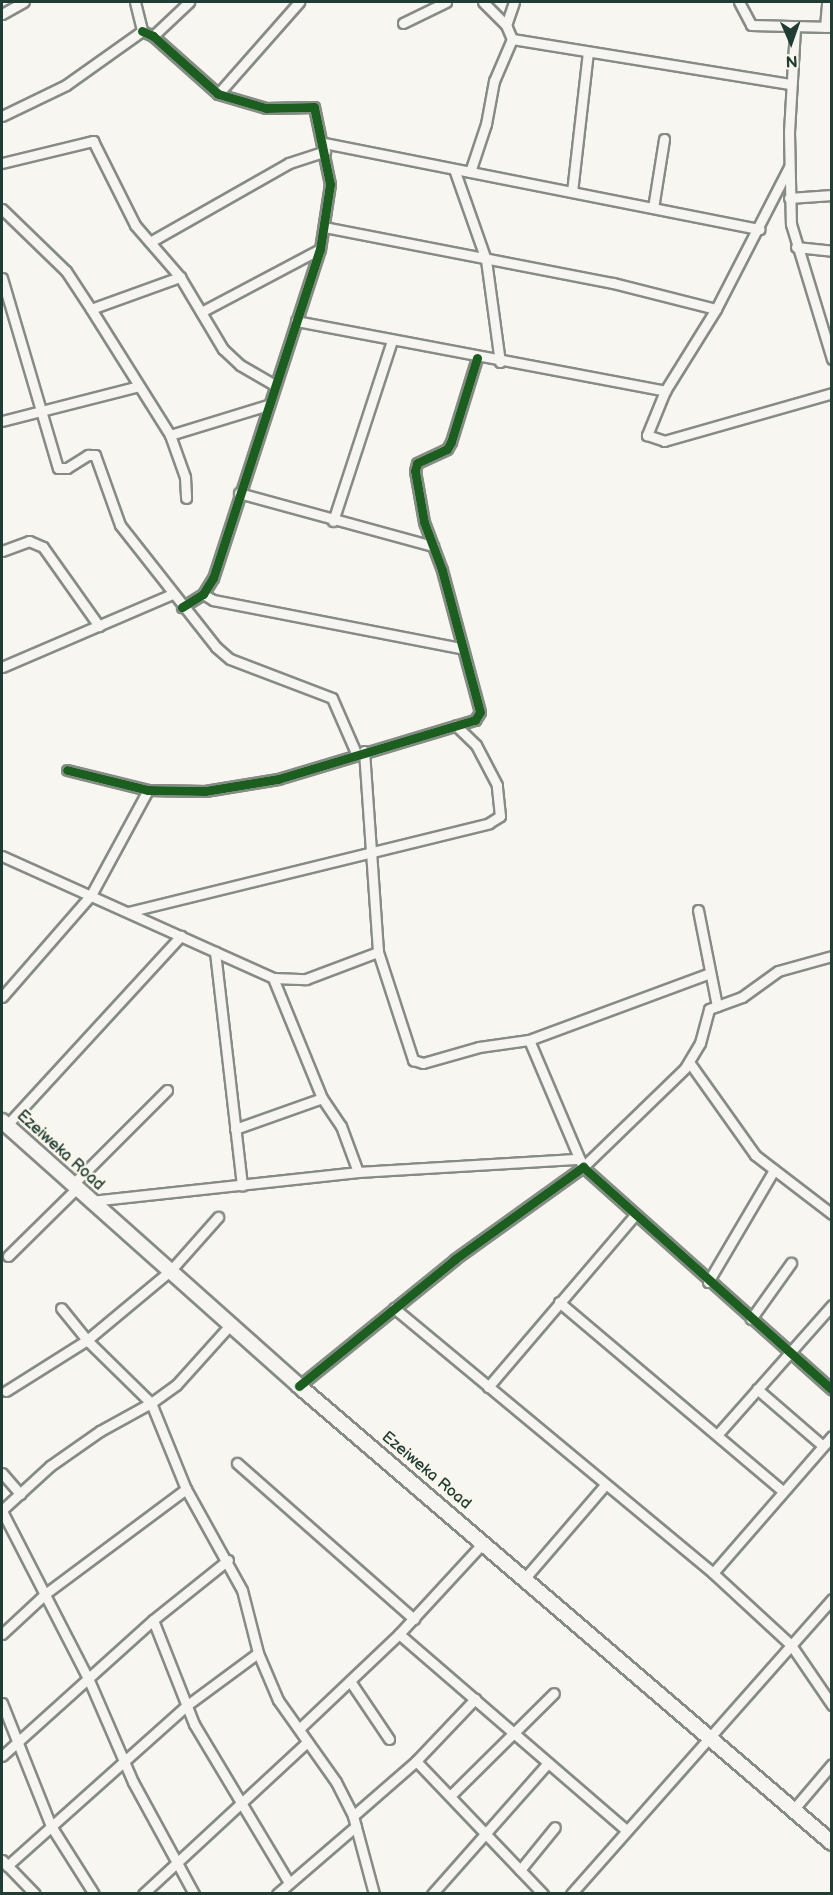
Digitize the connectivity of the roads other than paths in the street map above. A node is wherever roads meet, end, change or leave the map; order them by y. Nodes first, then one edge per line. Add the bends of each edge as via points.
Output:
1 (24, 2) edge
2 (135, 2) edge
3 (189, 2) edge
4 (299, 2) edge
5 (446, 2) edge
6 (483, 2) edge
7 (514, 2) edge
8 (739, 2) edge
9 (827, 2) edge
10 (2, 14) edge
11 (403, 23) dead end
12 (506, 25) junction
13 (828, 27) edge
14 (795, 28) junction
15 (142, 31) junction
16 (153, 36) junction
17 (512, 39) junction
18 (588, 51) junction
19 (791, 84) junction
20 (218, 94) junction
21 (2, 116) edge
22 (664, 139) dead end
23 (325, 147) junction
24 (2, 163) edge
25 (789, 167) junction
26 (454, 169) junction
27 (470, 172) junction
28 (572, 192) junction
29 (831, 195) edge
30 (789, 198) junction
31 (653, 208) junction
32 (2, 209) edge
33 (324, 227) junction
34 (760, 229) junction
35 (150, 242) junction
36 (796, 247) junction
37 (320, 249) junction
38 (831, 251) edge
39 (486, 260) junction
40 (180, 277) junction
41 (2, 278) edge
42 (92, 309) junction
43 (716, 309) junction
44 (203, 311) junction
45 (296, 321) junction
46 (827, 326) edge
47 (392, 340) junction
48 (477, 358) junction
49 (831, 359) edge
50 (500, 362) junction
51 (274, 385) junction
52 (139, 386) junction
53 (665, 391) junction
54 (831, 393) edge
55 (268, 405) junction
56 (40, 411) junction
57 (2, 420) edge
58 (170, 435) junction
59 (239, 493) junction
60 (186, 498) dead end
61 (333, 521) junction
62 (433, 546) junction
63 (2, 550) edge
64 (172, 594) junction
65 (203, 594) junction
66 (182, 607) junction
67 (99, 626) junction
68 (461, 648) junction
69 (2, 667) edge
70 (456, 726) junction
71 (360, 752) junction
72 (68, 770) dead end
73 (148, 790) junction
74 (371, 850) junction
75 (2, 856) edge
76 (91, 895) junction
77 (698, 910) dead end
78 (128, 912) junction
79 (181, 936) junction
80 (215, 952) junction
81 (378, 952) junction
82 (831, 956) edge
83 (710, 973) junction
84 (273, 978) junction
85 (2, 998) edge
86 (717, 1006) junction
87 (529, 1040) junction
88 (689, 1062) junction
89 (167, 1090) dead end
90 (322, 1098) junction
91 (4, 1123) edge
92 (235, 1129) junction
93 (581, 1163) junction
94 (774, 1170) junction
95 (358, 1172) junction
96 (242, 1185) junction
97 (75, 1186) junction
98 (91, 1201) junction
99 (831, 1214) edge
100 (635, 1215) junction
101 (218, 1217) dead end
102 (8, 1256) dead end
103 (791, 1263) dead end
104 (171, 1269) junction
105 (708, 1281) junction
106 (560, 1302) junction
107 (831, 1305) edge
108 (61, 1308) dead end
109 (394, 1308) junction
110 (750, 1319) junction
111 (231, 1324) junction
112 (87, 1340) junction
113 (791, 1354) junction
114 (299, 1386) junction
115 (488, 1387) junction
116 (757, 1389) junction
117 (831, 1390) edge
118 (6, 1391) dead end
119 (151, 1403) junction
120 (717, 1435) junction
121 (831, 1436) edge
122 (823, 1446) junction
123 (237, 1463) dead end
124 (2, 1473) edge
125 (605, 1485) junction
126 (186, 1490) junction
127 (783, 1491) junction
128 (20, 1494) junction
129 (2, 1511) edge
130 (484, 1542) junction
131 (228, 1560) junction
132 (713, 1573) junction
133 (525, 1578) junction
134 (45, 1594) junction
135 (831, 1599) edge
136 (414, 1619) junction
137 (153, 1620) junction
138 (2, 1634) edge
139 (399, 1634) junction
140 (791, 1645) junction
141 (258, 1653) junction
142 (88, 1678) junction
143 (350, 1681) junction
144 (554, 1693) dead end
145 (475, 1700) junction
146 (2, 1703) edge
147 (831, 1705) edge
148 (186, 1706) junction
149 (299, 1729) junction
150 (514, 1733) junction
151 (710, 1736) junction
152 (389, 1739) dead end
153 (19, 1741) junction
154 (308, 1742) junction
155 (2, 1756) edge
156 (124, 1761) junction
157 (417, 1761) junction
158 (549, 1763) junction
159 (831, 1764) edge
160 (450, 1796) junction
161 (243, 1802) junction
162 (794, 1810) junction
163 (353, 1815) junction
164 (51, 1826) junction
165 (356, 1826) junction
166 (555, 1827) dead end
167 (626, 1830) junction
168 (487, 1835) junction
169 (831, 1843) edge
170 (4, 1863) edge
171 (176, 1866) junction
172 (520, 1870) junction
173 (288, 1881) junction
174 (35, 1893) edge
175 (94, 1893) edge
176 (143, 1893) edge
177 (194, 1893) edge
178 (277, 1893) edge
179 (374, 1893) edge
180 (432, 1893) edge
181 (543, 1893) edge
182 (570, 1893) edge

1 - 10 street
2 - 15 street
3 - 16 street
4 - 20 street
5 - 11 street
6 - 12 street
7 - 12 street
8 - 14 street via 752,25
9 - 13 street
12 - 17 street
13 - 14 street
14 - 19 street
15 - 16 street
15 - 21 street via 66,86
16 - 20 street
17 - 18 street
17 - 27 street via 494,81 486,124
18 - 19 street
18 - 28 street
19 - 25 street
20 - 23 street via 266,108 314,107
22 - 31 street
23 - 26 street
23 - 33 street via 330,184
23 - 35 street via 289,163
24 - 35 street via 93,141 135,225
25 - 30 street
25 - 34 street
26 - 27 street
26 - 39 street
27 - 28 street
28 - 31 street
29 - 30 street
30 - 36 street
31 - 34 street
32 - 42 street via 66,271
33 - 37 street
33 - 39 street
34 - 43 street
35 - 40 street
36 - 38 street
36 - 46 street
37 - 44 street
37 - 45 street
39 - 43 street via 613,283
39 - 50 street
40 - 42 street
40 - 44 street
41 - 56 street
42 - 52 street
43 - 53 street
44 - 51 street via 231,358
45 - 47 street
45 - 51 street
46 - 49 street
47 - 48 street
47 - 61 street
48 - 50 street
48 - 62 street via 451,442 447,449 417,463 423,515
50 - 53 street
51 - 55 street
52 - 56 street
52 - 58 street
53 - 54 street via 648,428 649,439 656,441
55 - 58 street
55 - 59 street
56 - 57 street
56 - 64 street via 58,468 95,455 114,514
58 - 60 street via 185,477
59 - 61 street
59 - 65 street via 213,578
61 - 62 street
62 - 68 street
63 - 67 street via 29,541 43,546
64 - 66 street
64 - 67 street
65 - 66 street
65 - 68 street via 213,600
66 - 71 street via 224,656 332,698
67 - 69 street
68 - 70 street via 480,712 476,720
70 - 71 street
70 - 74 street via 491,768 501,800 500,816 489,823
71 - 73 street via 278,779 206,791
71 - 74 street
72 - 73 street
73 - 76 street
74 - 78 street
74 - 81 street
75 - 76 street
76 - 78 street
76 - 85 street
77 - 83 street
78 - 79 street
79 - 80 street
79 - 91 street
80 - 84 street
80 - 92 street
81 - 84 street via 306,979
81 - 87 street via 413,1060 423,1063 479,1047
82 - 86 street via 778,971 742,996
83 - 86 street
83 - 87 street
84 - 90 street
86 - 88 street via 709,1009 700,1043
87 - 93 street
88 - 93 street
88 - 94 street via 755,1155
89 - 97 street
90 - 92 street
90 - 95 street via 341,1126
91 - 97 main road, Ezeiweka Road
92 - 96 street
93 - 95 street
93 - 100 street
93 - 109 street
94 - 99 street
94 - 105 street
95 - 96 street
96 - 98 street
97 - 98 main road, Ezeiweka Road
97 - 102 street
98 - 104 main road, Ezeiweka Road
100 - 105 street
100 - 106 street
101 - 104 street
103 - 110 street
104 - 111 main road, Ezeiweka Road
104 - 112 street
105 - 110 street
106 - 115 street
106 - 120 street
107 - 113 street
108 - 112 street
109 - 114 street
109 - 115 street
110 - 113 street
111 - 114 main road, Ezeiweka Road
111 - 119 street via 176,1385
112 - 118 street
112 - 119 street
113 - 116 street
113 - 117 street
114 - 130 main road, Ezeiweka Road
115 - 125 street
116 - 120 street
116 - 122 street
119 - 126 street
119 - 128 street via 100,1431
120 - 127 street
121 - 122 street
122 - 127 street
123 - 136 street
124 - 128 street
125 - 132 street
125 - 133 street
126 - 131 street
126 - 134 street
127 - 132 street
128 - 129 street
129 - 134 street
130 - 133 main road, Ezeiweka Road
130 - 136 street
131 - 137 street
131 - 141 street via 242,1590
132 - 140 street
133 - 151 main road, Ezeiweka Road
134 - 138 street
134 - 142 street
135 - 140 street
136 - 139 street
137 - 142 street
137 - 148 street
139 - 143 street
139 - 145 street
140 - 147 street
140 - 151 street
141 - 148 street
141 - 149 street via 278,1700
142 - 153 street
142 - 156 street
143 - 149 street
143 - 152 street
144 - 150 street
145 - 150 street
145 - 157 street
146 - 153 street
148 - 156 street
148 - 161 street
149 - 154 street
150 - 158 street
150 - 160 street
151 - 162 main road, Ezeiweka Road
151 - 167 street
153 - 155 street
153 - 164 street
154 - 161 street
154 - 163 street
156 - 164 street
156 - 171 street
157 - 160 street
157 - 163 street
158 - 167 street
158 - 168 street
159 - 162 street
160 - 168 street
161 - 171 street
161 - 173 street
162 - 169 main road, Ezeiweka Road
163 - 165 street
164 - 170 street
164 - 175 street
165 - 173 street
165 - 179 street
166 - 172 street
167 - 182 street
168 - 172 street
168 - 180 street
170 - 174 street
171 - 176 street
171 - 177 street
172 - 181 street
173 - 178 street

